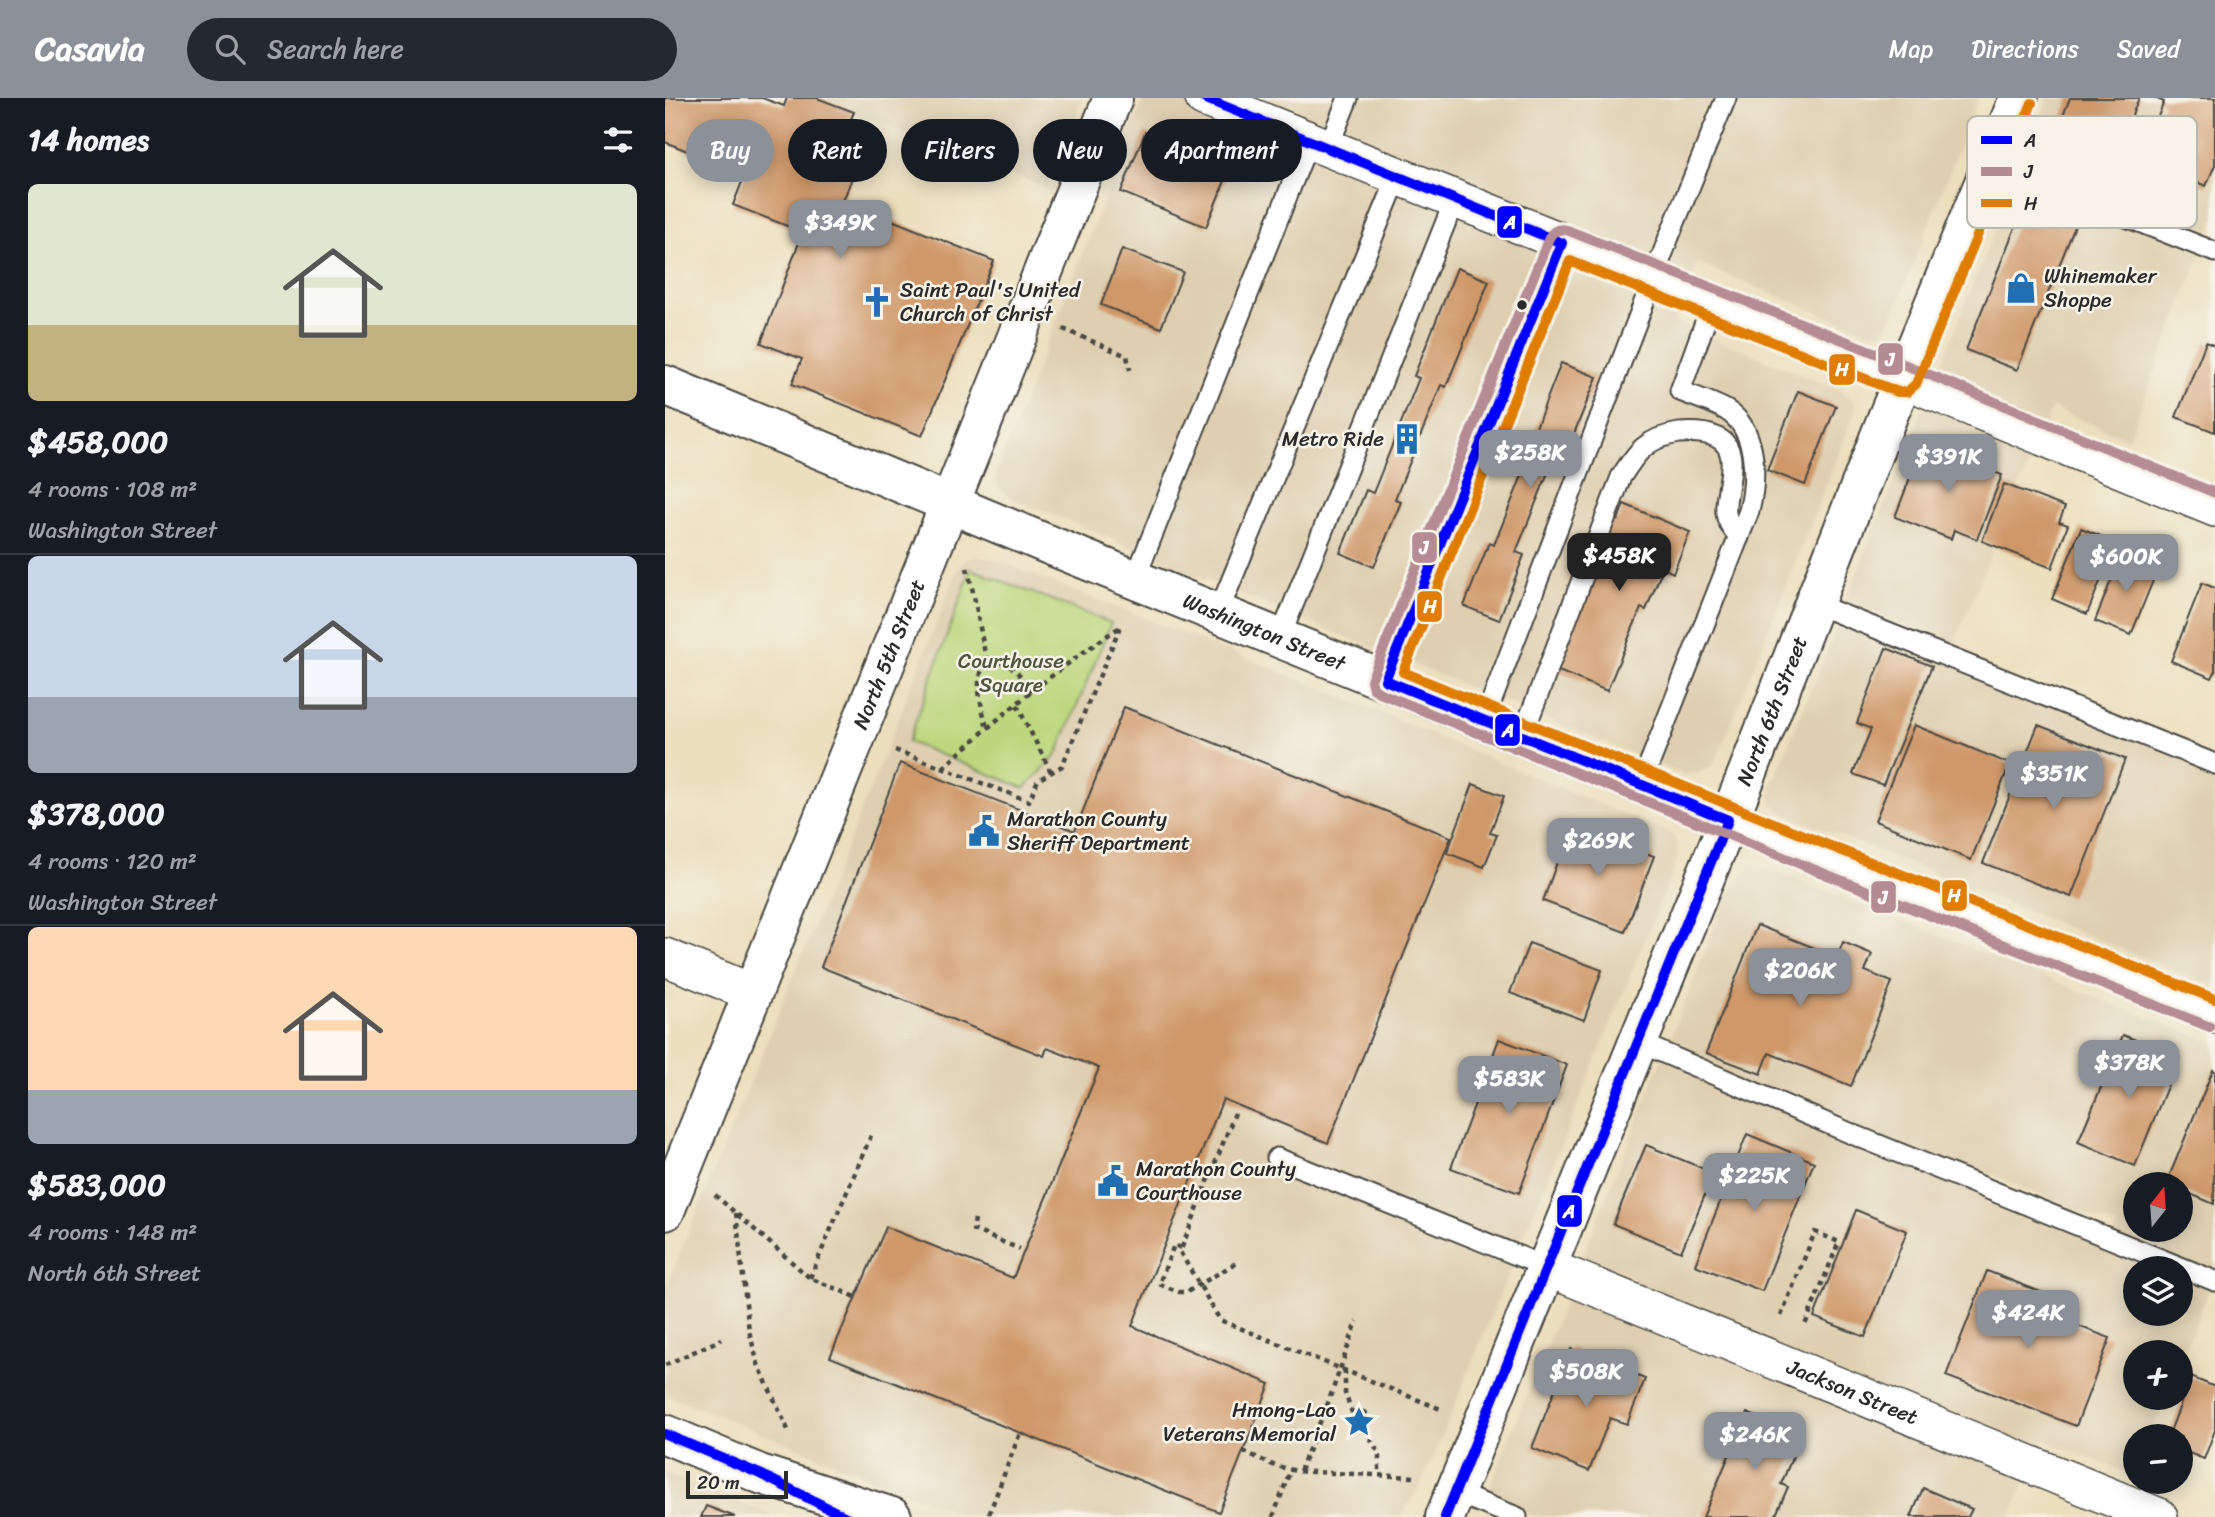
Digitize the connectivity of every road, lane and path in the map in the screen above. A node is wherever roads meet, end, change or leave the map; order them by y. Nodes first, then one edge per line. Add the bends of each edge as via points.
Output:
1 (1113, 98) edge
2 (1204, 98) edge
3 (1348, 98) edge
4 (1725, 98) edge
5 (2019, 98) edge
6 (2012, 116) edge
7 (1318, 144) junction
8 (1398, 176) junction
9 (1455, 199) junction
10 (1967, 224) edge
11 (2154, 228) edge
12 (1562, 243) junction
13 (2215, 252) edge
14 (1653, 279) junction
15 (1712, 303) junction
16 (1063, 329) dead end
17 (1130, 370) dead end
18 (1903, 379) junction
19 (665, 385) edge
20 (950, 504) junction
21 (2215, 508) edge
22 (1739, 537) junction
23 (967, 568) dead end
24 (1135, 579) junction
25 (1813, 603) junction
26 (1219, 613) junction
27 (1280, 638) junction
28 (987, 663) junction
29 (1385, 680) junction
30 (1031, 693) junction
31 (1017, 705) junction
32 (1484, 721) junction
33 (987, 729) junction
34 (1522, 737) junction
35 (895, 750) dead end
36 (2215, 764) edge
37 (943, 768) junction
38 (1051, 772) junction
39 (1641, 785) junction
40 (1728, 820) junction
41 (665, 957) edge
42 (753, 993) junction
43 (2215, 1014) edge
44 (1639, 1042) junction
45 (1235, 1113) dead end
46 (873, 1131) dead end
47 (1277, 1158) dead end
48 (715, 1195) dead end
49 (665, 1211) edge
50 (736, 1213) junction
51 (975, 1219) dead end
52 (1181, 1248) junction
53 (1020, 1250) dead end
54 (1236, 1263) dead end
55 (1546, 1267) junction
56 (810, 1278) junction
57 (2215, 1281) edge
58 (1200, 1286) junction
59 (856, 1297) dead end
60 (1781, 1316) dead end
61 (1357, 1321) dead end
62 (1805, 1325) dead end
63 (722, 1339) dead end
64 (665, 1365) edge
65 (1342, 1368) junction
66 (1443, 1409) dead end
67 (1352, 1413) junction
68 (1365, 1429) junction
69 (789, 1432) dead end
70 (1020, 1433) dead end
71 (665, 1434) edge
72 (1243, 1451) dead end
73 (1291, 1469) junction
74 (1300, 1471) junction
75 (760, 1474) junction
76 (1379, 1475) junction
77 (1413, 1477) dead end
78 (1450, 1505) edge
79 (989, 1514) dead end
80 (846, 1517) edge
81 (892, 1517) edge
82 (1273, 1517) edge
83 (1517, 1517) edge
84 (2159, 1517) edge

1 - 20 main road, North 5th Street
2 - 7 street
3 - 7 lane
4 - 14 lane
5 - 6 main road, North 6th Street
7 - 8 street
7 - 24 lane
8 - 9 street
8 - 26 lane
9 - 12 street
9 - 27 lane
10 - 18 main road, North 6th Street
11 - 13 lane
12 - 14 street
12 - 29 lane
14 - 15 street
14 - 32 lane
15 - 18 street
15 - 22 lane via 1680,391 1727,411 1749,437 1753,496
16 - 17 path via 1127,356
18 - 21 street
18 - 25 main road, North 6th Street
19 - 20 main road, Washington Street
20 - 24 main road, Washington Street
20 - 42 main road, North 5th Street
22 - 34 lane via 1725,512 1731,464 1721,440 1691,432 1653,440 1642,448 1621,477
22 - 39 lane
23 - 28 path
24 - 26 main road, Washington Street
25 - 36 lane
25 - 40 main road, North 6th Street
26 - 27 main road, Washington Street
27 - 29 main road, Washington Street
28 - 30 path via 1007,664
28 - 33 path via 979,677
29 - 32 main road, Washington Street
30 - 31 path
30 - 38 path via 1120,627 1062,766
31 - 33 path
31 - 38 path
32 - 34 main road, Washington Street
33 - 37 path
34 - 39 main road, Washington Street
35 - 37 path
37 - 38 path via 1029,801 1038,780
39 - 40 main road, Washington Street
40 - 43 main road, Washington Street
40 - 44 main road, North 6th Street
41 - 42 street
42 - 49 main road, North 5th Street
44 - 55 main road, North 6th Street
44 - 57 lane
45 - 52 path
46 - 56 path
47 - 55 lane
48 - 50 path
50 - 56 path
50 - 69 path via 749,1332 758,1364
51 - 53 path via 973,1230
52 - 58 path
52 - 58 path via 1174,1245 1159,1284 1179,1292
54 - 58 path
55 - 78 main road, North 6th Street
55 - 84 street, Jackson Street
56 - 59 path
58 - 65 path via 1220,1320
60 - 62 path via 1815,1232 1839,1242
61 - 65 path
63 - 64 path
65 - 66 path
65 - 67 path
65 - 74 path
67 - 68 path via 1368,1416
67 - 68 path via 1350,1427
68 - 76 path via 1379,1453
70 - 79 path
71 - 75 main road
72 - 73 path
73 - 74 path
73 - 82 path
74 - 76 path
75 - 80 main road
75 - 81 main road
76 - 77 path
78 - 83 lane

